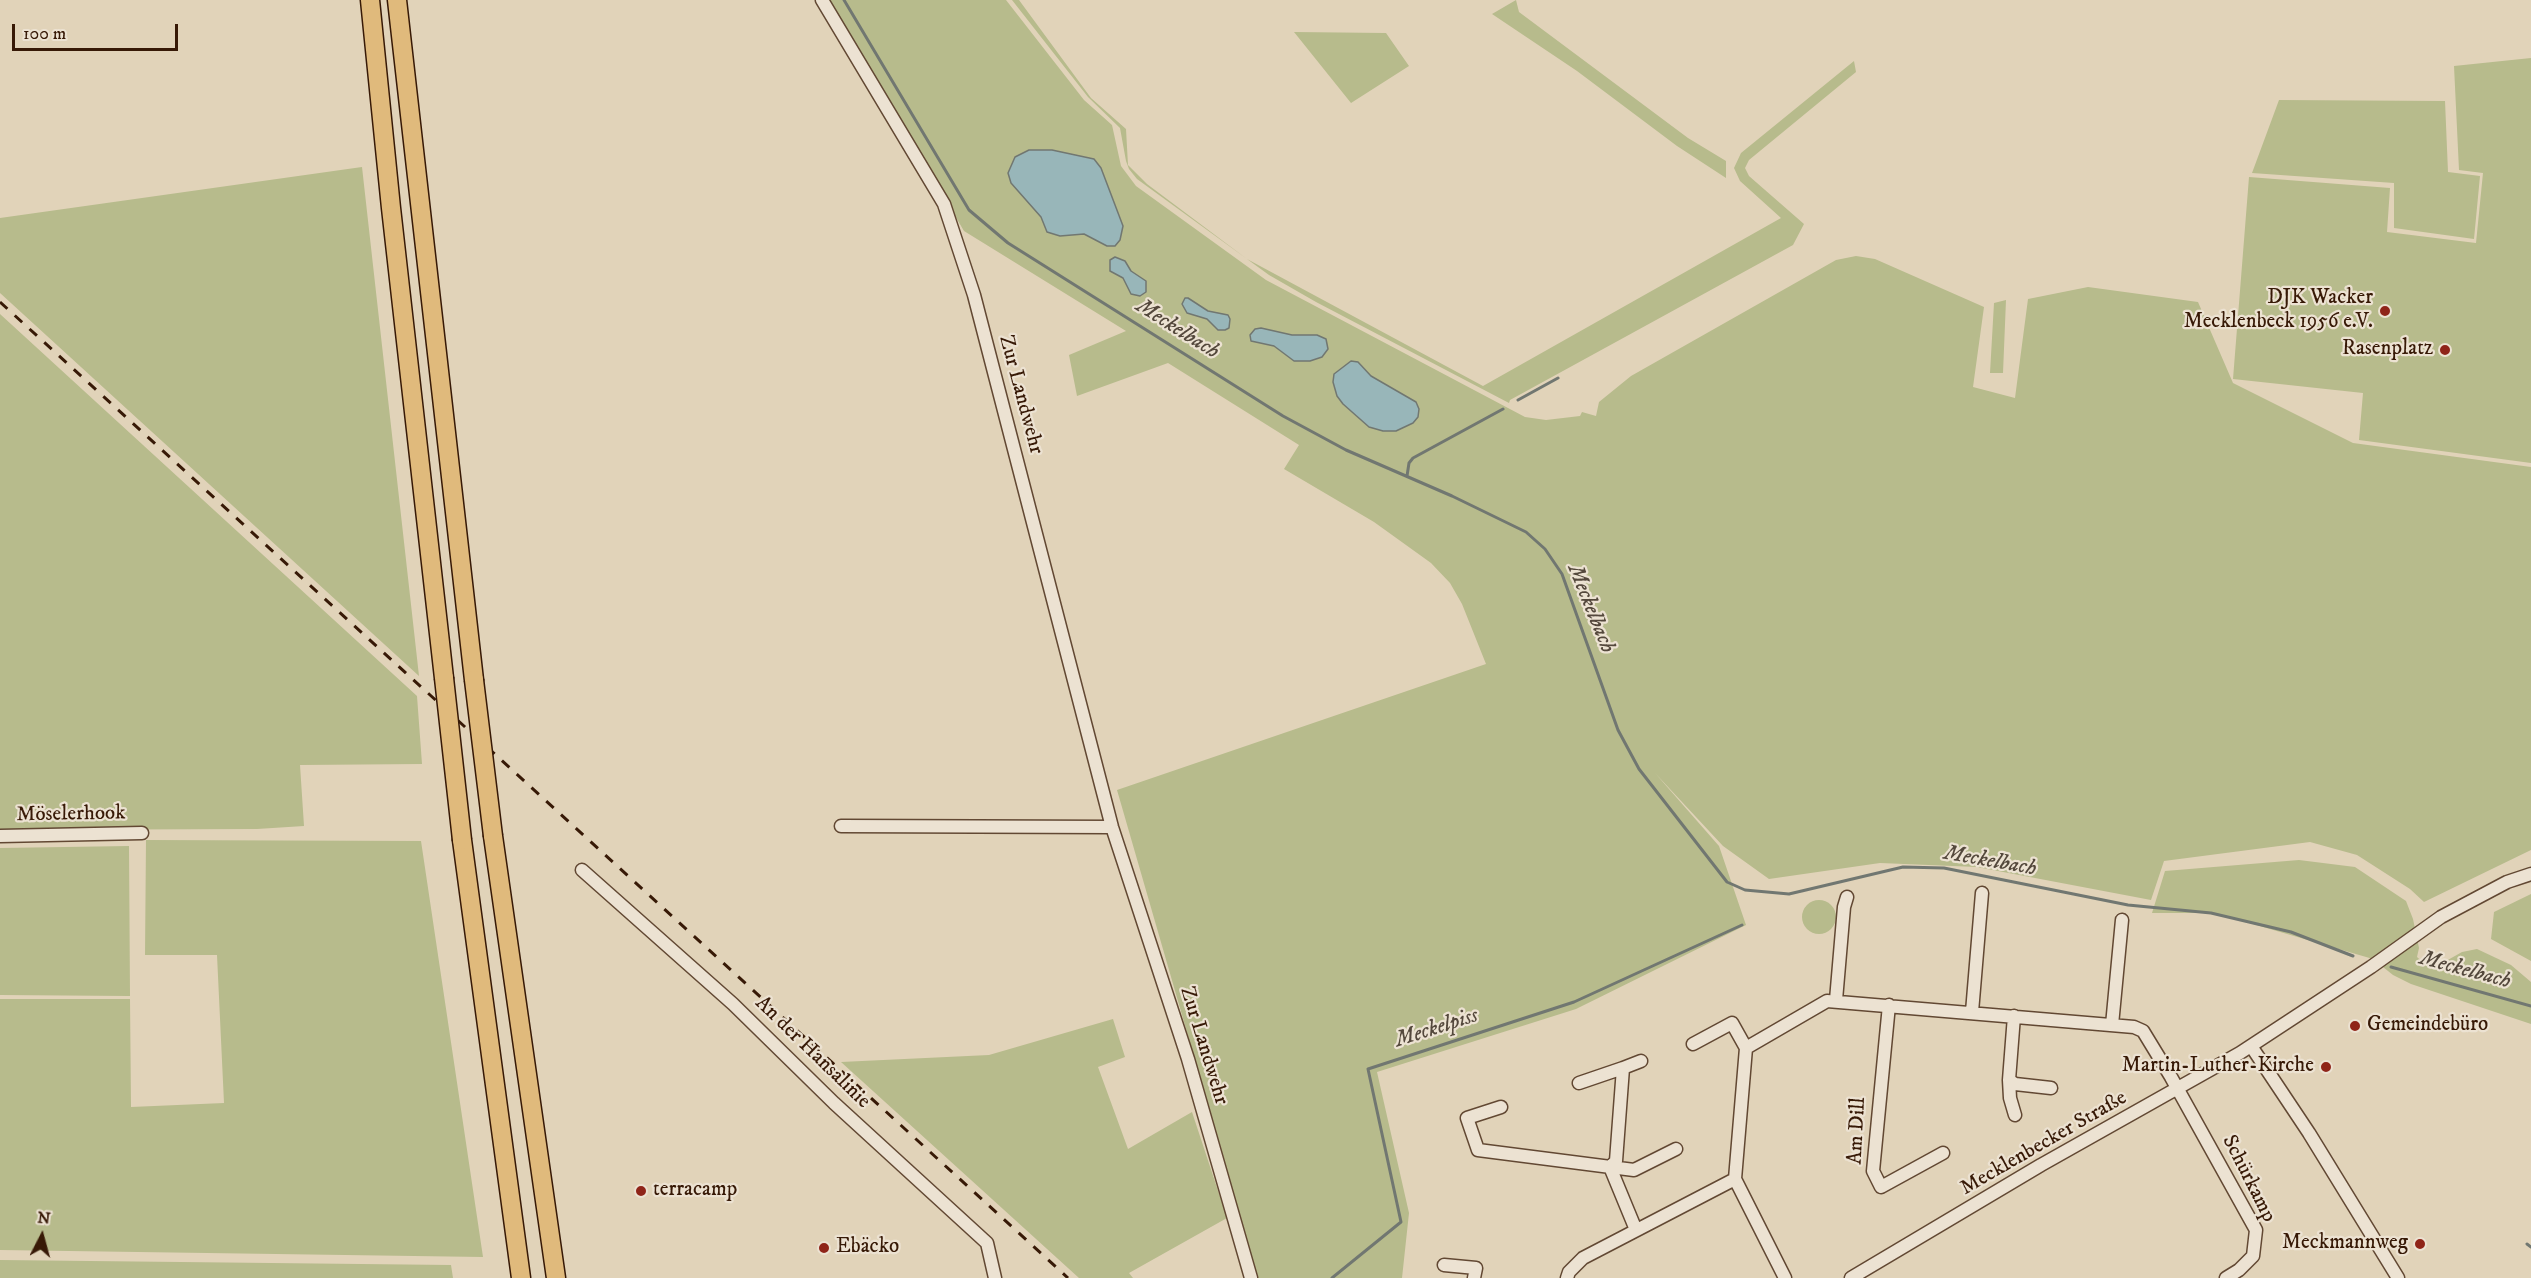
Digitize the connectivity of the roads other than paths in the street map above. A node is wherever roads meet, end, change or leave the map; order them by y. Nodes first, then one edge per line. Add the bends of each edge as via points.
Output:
1 (370, 0) edge
2 (397, 0) edge
3 (822, 0) edge
4 (841, 826) dead end
5 (1112, 827) junction
6 (142, 833) dead end
7 (0, 836) edge
8 (582, 870) dead end
9 (2531, 874) edge
10 (1982, 893) dead end
11 (1847, 897) dead end
12 (2122, 920) dead end
13 (1836, 1000) junction
14 (1889, 1005) junction
15 (1972, 1012) junction
16 (2014, 1016) junction
17 (2112, 1025) junction
18 (1693, 1044) dead end
19 (2251, 1046) junction
20 (1746, 1048) junction
21 (1641, 1061) dead end
22 (1623, 1068) junction
23 (2009, 1080) junction
24 (1579, 1083) dead end
25 (2051, 1088) dead end
26 (2178, 1090) junction
27 (1501, 1107) dead end
28 (2015, 1115) dead end
29 (1676, 1149) dead end
30 (1943, 1153) dead end
31 (1610, 1167) junction
32 (1735, 1179) junction
33 (1636, 1230) junction
34 (1444, 1265) dead end
35 (1868, 1274) edge
36 (520, 1278) edge
37 (556, 1278) edge
38 (995, 1278) edge
39 (1251, 1278) edge
40 (1474, 1278) edge
41 (1567, 1278) edge
42 (1785, 1278) edge
43 (1851, 1278) edge
44 (2226, 1278) edge
45 (2398, 1278) edge

1 - 36 highway, bridge via 462,840
2 - 37 highway, bridge via 493,836
3 - 5 street, Zur Landwehr via 944,204 974,295
4 - 5 street
5 - 39 street, Zur Landwehr via 1188,1059
6 - 7 street, Möselerhook
8 - 38 street, An der Hansalinie via 734,1004 834,1103 987,1243
9 - 19 street, Mecklenbecker Straße via 2440,916
10 - 15 street
11 - 13 street
12 - 17 street
13 - 14 street
13 - 20 street via 1827,1000
14 - 15 street
14 - 30 street, Am Dill via 1873,1171 1881,1187
15 - 16 street
16 - 17 street
16 - 23 street
17 - 26 street via 2143,1031
18 - 20 street via 1732,1023
19 - 26 street, Mecklenbecker Straße
19 - 45 street
20 - 32 street
21 - 22 street
22 - 24 street
22 - 31 street via 1616,1161
23 - 25 street
23 - 28 street
26 - 35 street, Mecklenbecker Straße via 2041,1166
26 - 44 street, Schürkamp via 2256,1230 2253,1256
27 - 31 street via 1467,1118 1478,1150
29 - 31 street via 1634,1170
31 - 33 street
32 - 33 street
32 - 42 street
33 - 41 street via 1583,1258
34 - 40 street via 1476,1268
35 - 43 street, Mecklenbecker Straße

